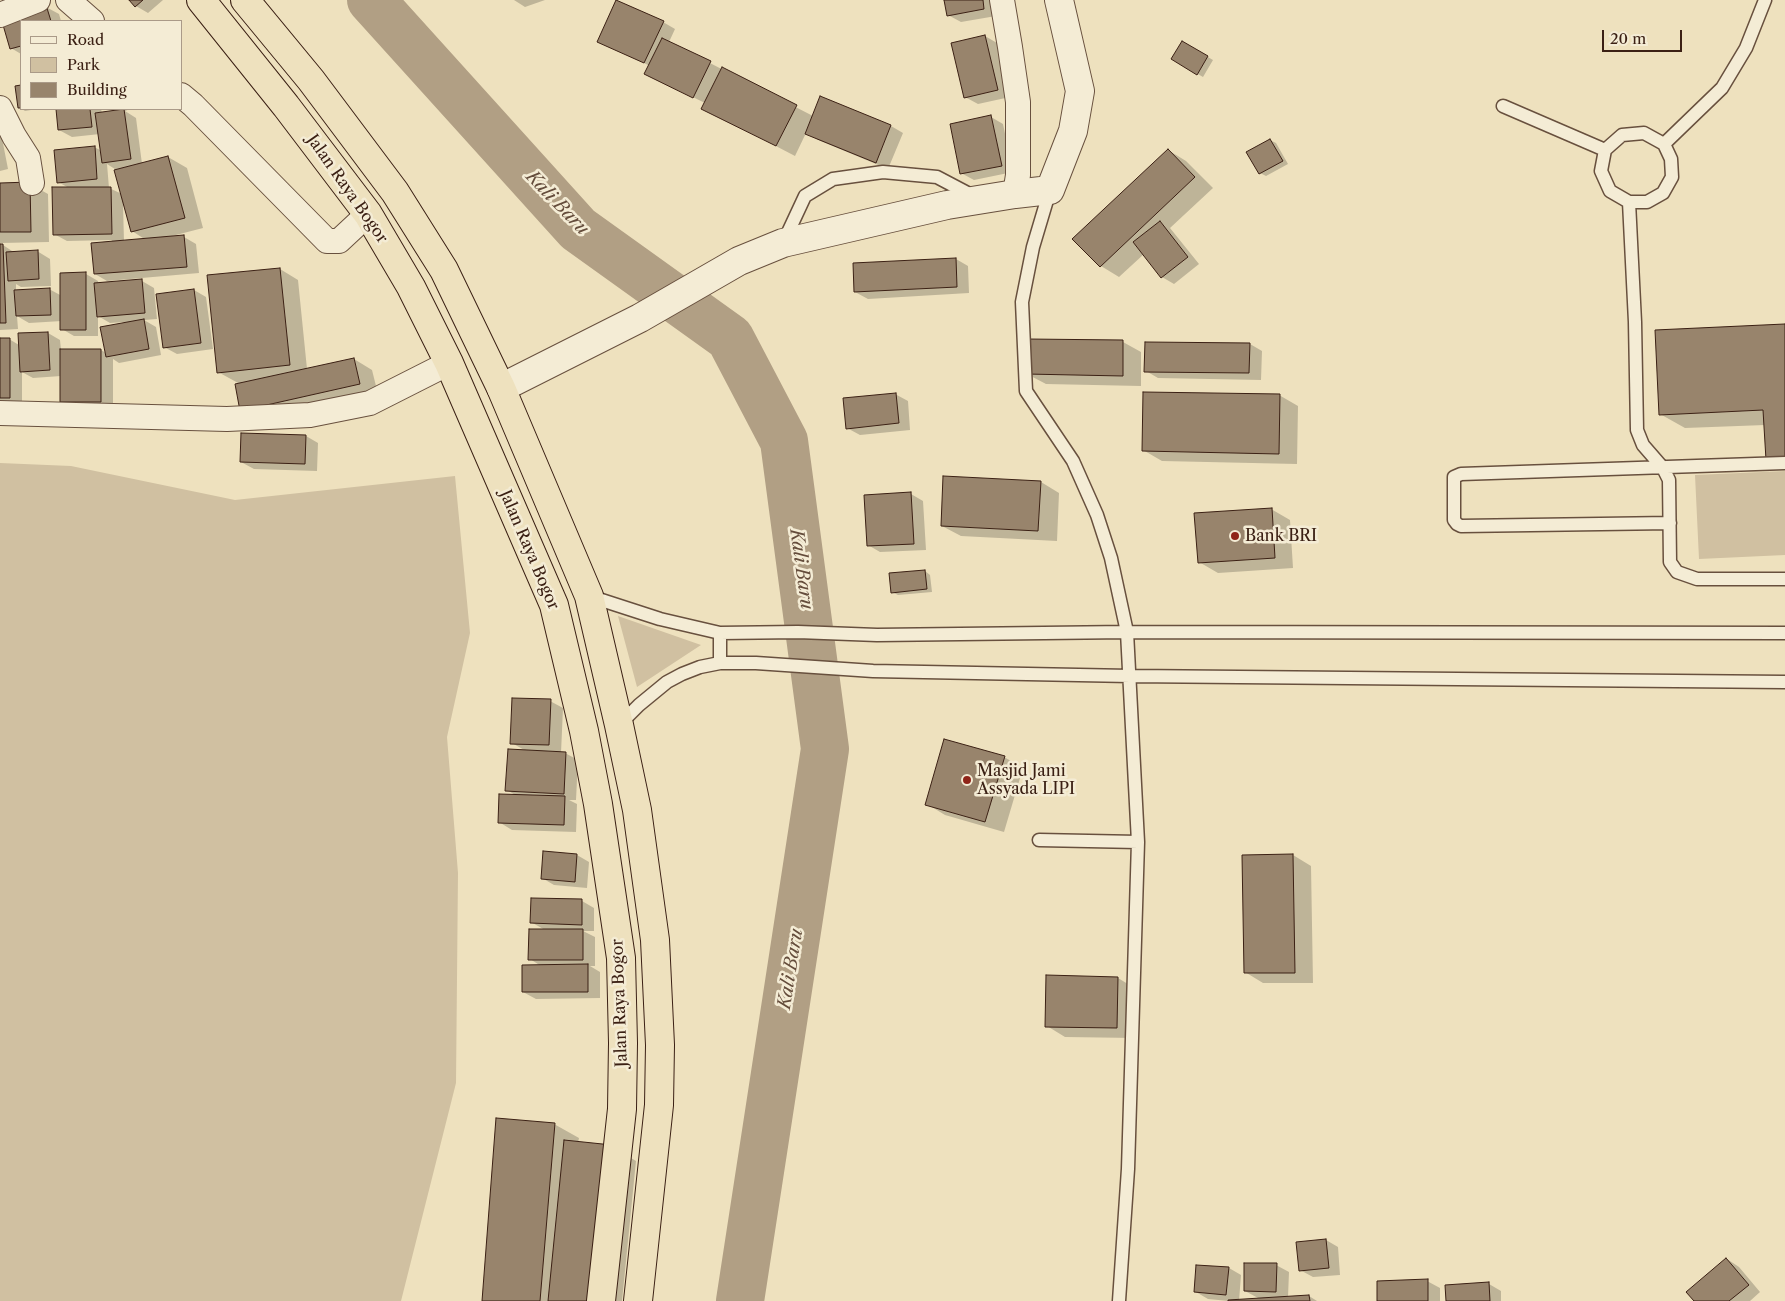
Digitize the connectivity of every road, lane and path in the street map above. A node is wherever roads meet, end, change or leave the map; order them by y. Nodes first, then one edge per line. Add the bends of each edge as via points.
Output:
1 (38, 0) edge
2 (68, 0) edge
3 (201, 0) edge
4 (245, 0) edge
5 (1002, 0) edge
6 (1059, 0) edge
7 (1765, 0) edge
8 (0, 15) edge
9 (91, 20) edge
10 (182, 96) edge
11 (1503, 106) dead end
12 (0, 108) edge
13 (1664, 144) junction
14 (1606, 150) junction
15 (32, 183) dead end
16 (1050, 190) junction
17 (1014, 194) junction
18 (979, 200) junction
19 (1629, 202) junction
20 (368, 214) junction
21 (783, 243) junction
22 (449, 363) junction
23 (501, 388) junction
24 (0, 413) edge
25 (1785, 463) edge
26 (1663, 468) junction
27 (1670, 523) junction
28 (1785, 579) edge
29 (589, 596) junction
30 (1127, 632) junction
31 (720, 633) junction
32 (1785, 633) edge
33 (720, 663) junction
34 (1130, 676) junction
35 (1785, 682) edge
36 (619, 725) junction
37 (1039, 840) dead end
38 (1138, 842) junction
39 (601, 1301) edge
40 (638, 1301) edge
41 (1119, 1301) edge

1 - 8 street
2 - 9 street
3 - 20 highway, Jalan Raya Bogor
4 - 23 highway via 311,80 395,192 444,270
5 - 17 street via 1018,102 1018,175
6 - 16 street via 1080,91 1073,131
7 - 13 lane via 1746,48 1722,88
10 - 20 street via 327,241 339,241
11 - 14 lane
12 - 15 street via 28,158
13 - 14 lane via 1644,133 1622,135
13 - 19 lane via 1672,159 1672,177 1663,192 1647,202
14 - 19 lane via 1601,171 1610,191
16 - 17 street
16 - 30 lane via 1033,247 1022,302 1026,391 1073,461 1097,515 1111,558
17 - 18 street
18 - 21 street
18 - 21 lane via 936,176 883,172 833,179 805,196
19 - 26 lane via 1637,430 1643,445
20 - 22 highway, Jalan Raya Bogor via 411,287
21 - 23 street via 738,261 640,318
22 - 24 street via 370,403 310,415 227,419
22 - 39 highway, Jalan Raya Bogor via 554,605 598,804 621,958 623,1043 622,1109
23 - 29 highway
25 - 26 lane
26 - 27 lane via 1669,480
26 - 27 lane via 1461,474 1454,477 1454,520 1461,526
27 - 28 lane via 1670,562 1677,572 1697,579
29 - 31 lane via 660,619
29 - 36 highway
30 - 31 lane
30 - 32 lane
30 - 34 lane
31 - 33 lane
33 - 34 lane via 874,672
33 - 36 lane via 700,667 667,682
34 - 35 lane
34 - 38 lane
36 - 40 highway via 637,810 655,940 660,1045 659,1105
37 - 38 lane
38 - 41 lane via 1128,1169

